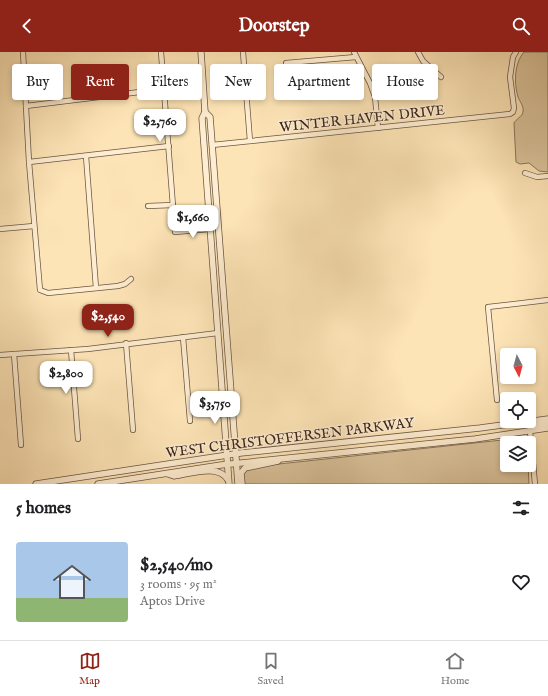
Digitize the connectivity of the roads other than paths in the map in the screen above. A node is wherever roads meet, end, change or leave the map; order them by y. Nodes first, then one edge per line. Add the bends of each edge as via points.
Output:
1 (23, 52) edge
2 (161, 52) edge
3 (201, 52) edge
4 (243, 52) edge
5 (418, 52) edge
6 (516, 52) edge
7 (355, 54) edge
8 (286, 63) dead end
9 (162, 64) edge
10 (441, 77) dead end
11 (137, 92) edge
12 (165, 100) edge
13 (26, 106) junction
14 (206, 112) junction
15 (378, 128) junction
16 (250, 141) junction
17 (169, 146) junction
18 (212, 146) junction
19 (86, 156) junction
20 (29, 162) junction
21 (525, 173) dead end
22 (548, 176) edge
23 (173, 204) junction
24 (148, 206) dead end
25 (34, 226) junction
26 (0, 229) edge
27 (210, 229) junction
28 (132, 279) dead end
29 (96, 288) junction
30 (548, 300) edge
31 (218, 333) junction
32 (183, 337) junction
33 (126, 343) junction
34 (71, 350) junction
35 (14, 354) junction
36 (0, 356) edge
37 (497, 400) dead end
38 (548, 418) edge
39 (190, 422) dead end
40 (548, 423) edge
41 (548, 428) edge
42 (133, 430) dead end
43 (530, 431) junction
44 (78, 440) dead end
45 (21, 445) dead end
46 (235, 454) junction
47 (226, 455) junction
48 (283, 459) junction
49 (236, 463) junction
50 (227, 464) junction
51 (166, 474) junction
52 (229, 483) edge
53 (36, 484) edge
54 (98, 484) edge
55 (238, 484) edge
56 (242, 484) edge
57 (535, 484) edge

1 - 13 street
2 - 9 street
3 - 14 street
4 - 16 street
5 - 10 street via 423,61
6 - 15 street, WINTER HAVEN DRIVE via 510,77 513,112 510,114
7 - 8 street
7 - 15 street via 367,75 375,97
11 - 13 street
12 - 17 street
13 - 20 street
14 - 18 street via 210,117
14 - 27 street via 202,118
15 - 16 street, WINTER HAVEN DRIVE
16 - 18 street, WINTER HAVEN DRIVE
17 - 19 street
17 - 23 street
18 - 46 street
19 - 20 street
19 - 29 street
20 - 25 street
21 - 22 street via 537,177
23 - 24 street
23 - 27 street via 175,232
25 - 26 street
25 - 29 street via 39,287 42,292
27 - 31 street
28 - 29 street via 122,285
30 - 37 street via 488,307
31 - 32 street
31 - 47 street
32 - 33 street
32 - 39 street
33 - 34 street
33 - 42 street
34 - 35 street
34 - 44 street
35 - 36 street
35 - 45 street
38 - 46 street, WEST CHRISTOFFERSEN PARKWAY via 480,428
40 - 43 street via 532,426
41 - 43 street, WEST CHRISTOFFERSEN PARKWAY
43 - 48 street, WEST CHRISTOFFERSEN PARKWAY
43 - 57 street
46 - 47 street, WEST CHRISTOFFERSEN PARKWAY
46 - 49 street
47 - 50 street
47 - 53 street, WEST CHRISTOFFERSEN PARKWAY
48 - 49 street, WEST CHRISTOFFERSEN PARKWAY
48 - 56 street via 272,464 245,468 241,473
49 - 50 street, WEST CHRISTOFFERSEN PARKWAY
49 - 55 street
50 - 51 street, WEST CHRISTOFFERSEN PARKWAY
50 - 52 street
51 - 52 street via 174,476 216,471 224,474
51 - 54 street, WEST CHRISTOFFERSEN PARKWAY

